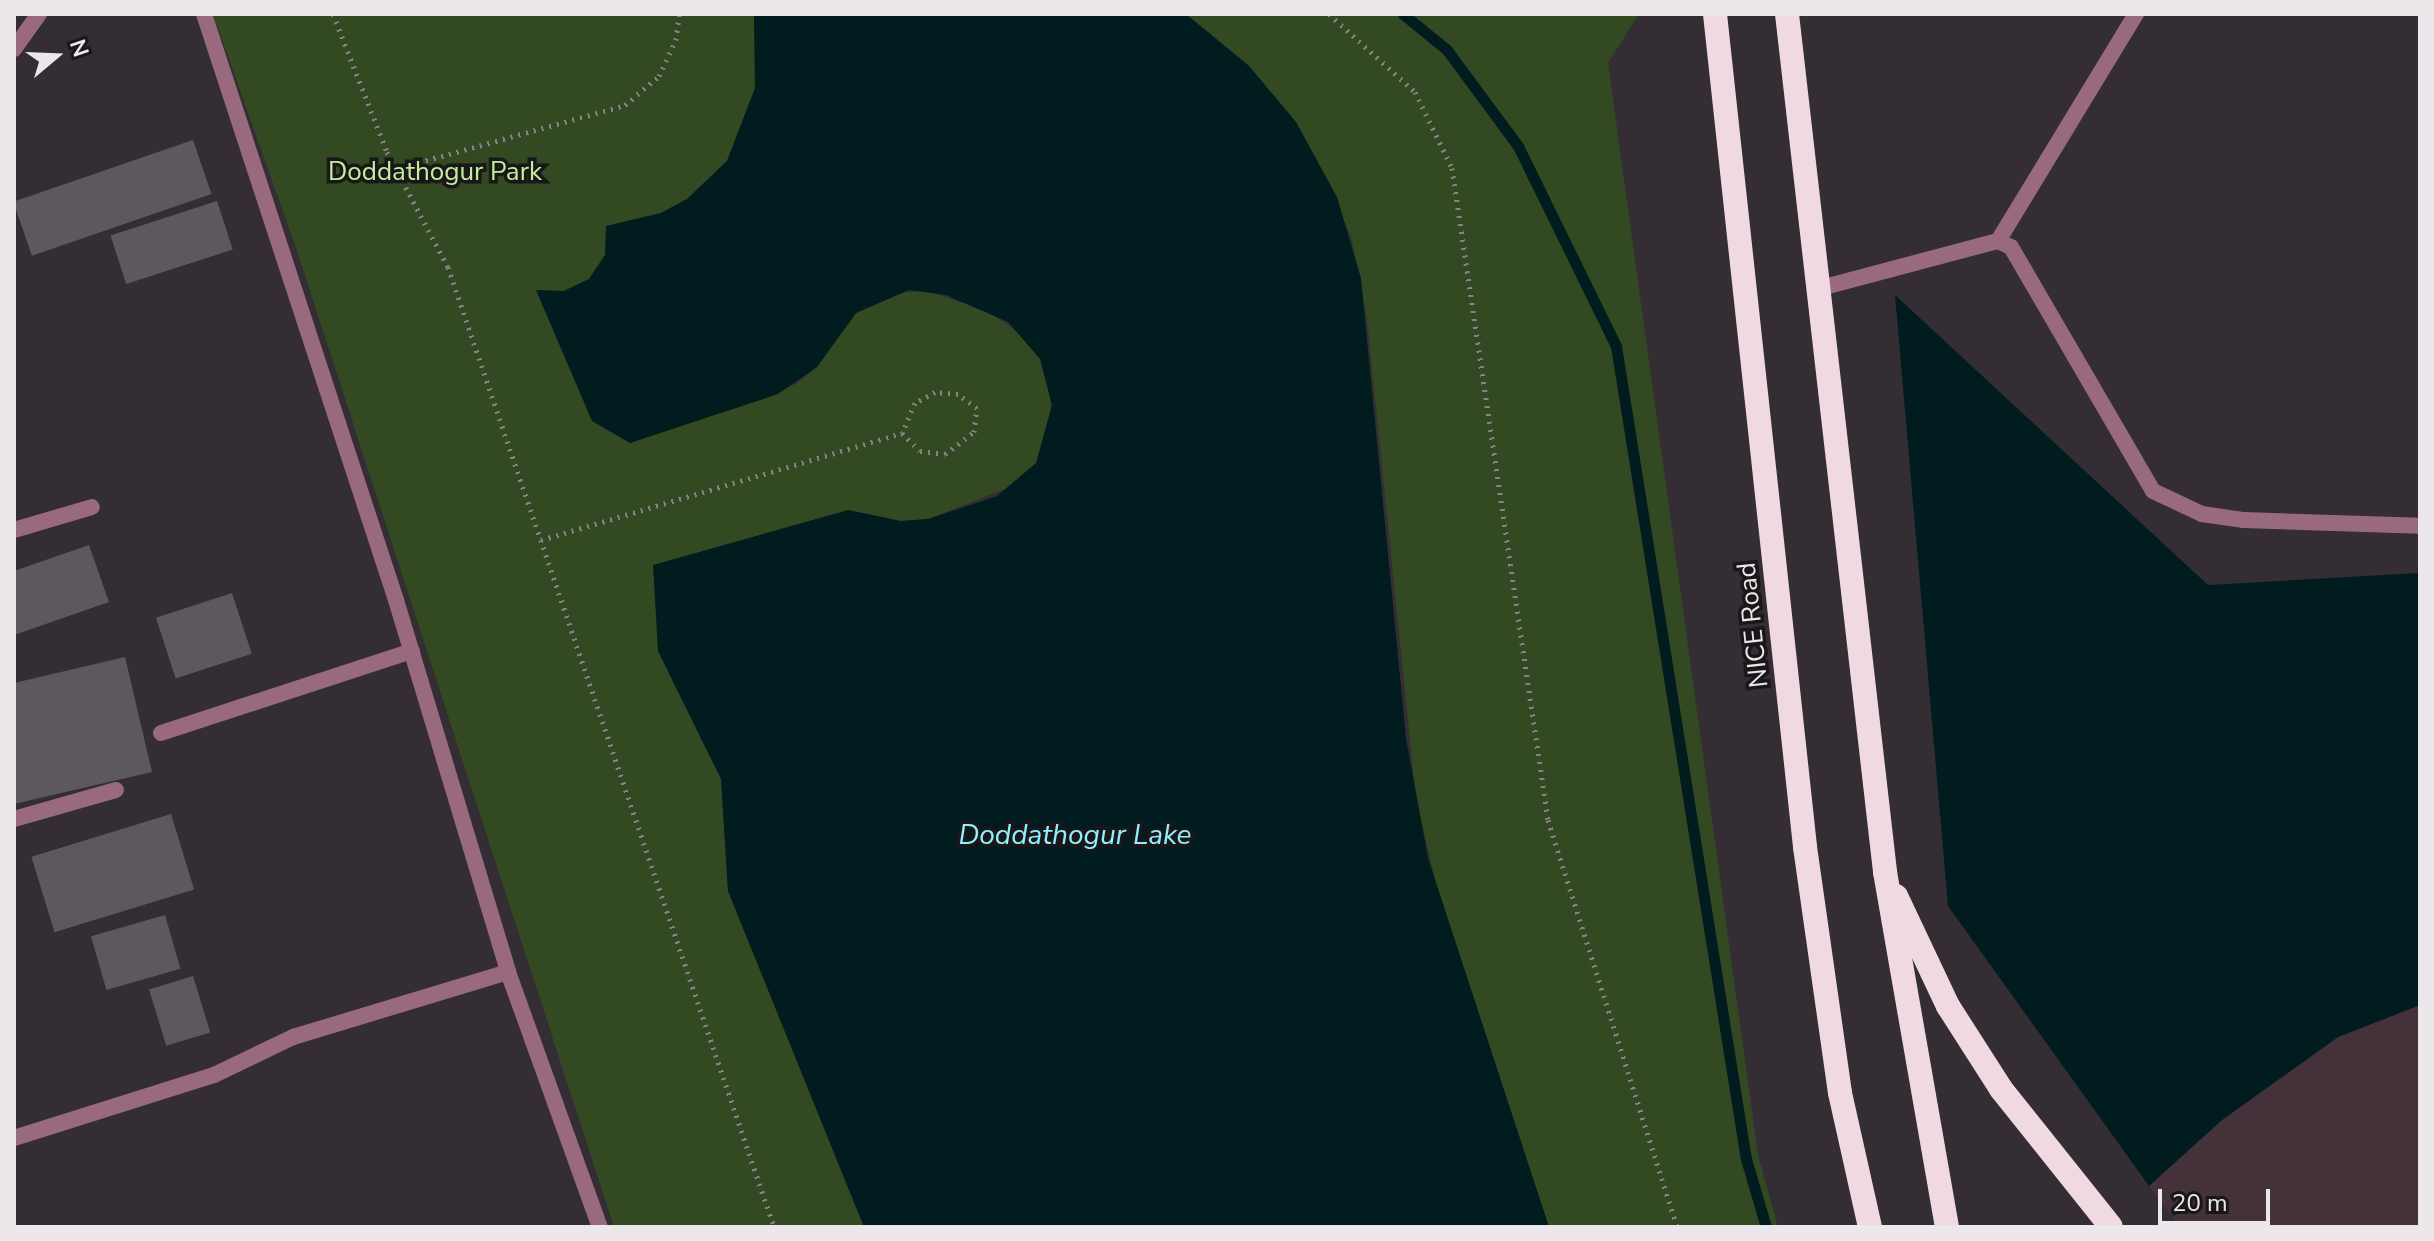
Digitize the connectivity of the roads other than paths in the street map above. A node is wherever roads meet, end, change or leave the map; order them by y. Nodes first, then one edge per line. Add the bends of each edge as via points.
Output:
1 (39, 14) edge
2 (204, 14) edge
3 (1715, 14) edge
4 (1787, 14) edge
5 (2136, 14) edge
6 (14, 49) edge
7 (1998, 241) junction
8 (1817, 289) junction
9 (92, 507) dead end
10 (2420, 526) edge
11 (14, 530) edge
12 (412, 651) junction
13 (161, 733) dead end
14 (116, 790) dead end
15 (14, 819) edge
16 (1885, 872) junction
17 (508, 972) junction
18 (14, 1138) edge
19 (600, 1227) edge
20 (1870, 1227) edge
21 (1947, 1227) edge
22 (2111, 1227) edge

1 - 6 street
2 - 12 street
3 - 20 highway, NICE Road via 1805,847 1840,1093
4 - 8 highway
5 - 7 street
7 - 8 street
7 - 10 street via 2011,247 2153,491 2202,514 2243,520
8 - 16 highway
9 - 11 street
12 - 13 street
12 - 17 street
14 - 15 street
16 - 21 highway
16 - 22 highway via 1948,1006 2048,1155
17 - 18 street via 293,1037 214,1075
17 - 19 street

